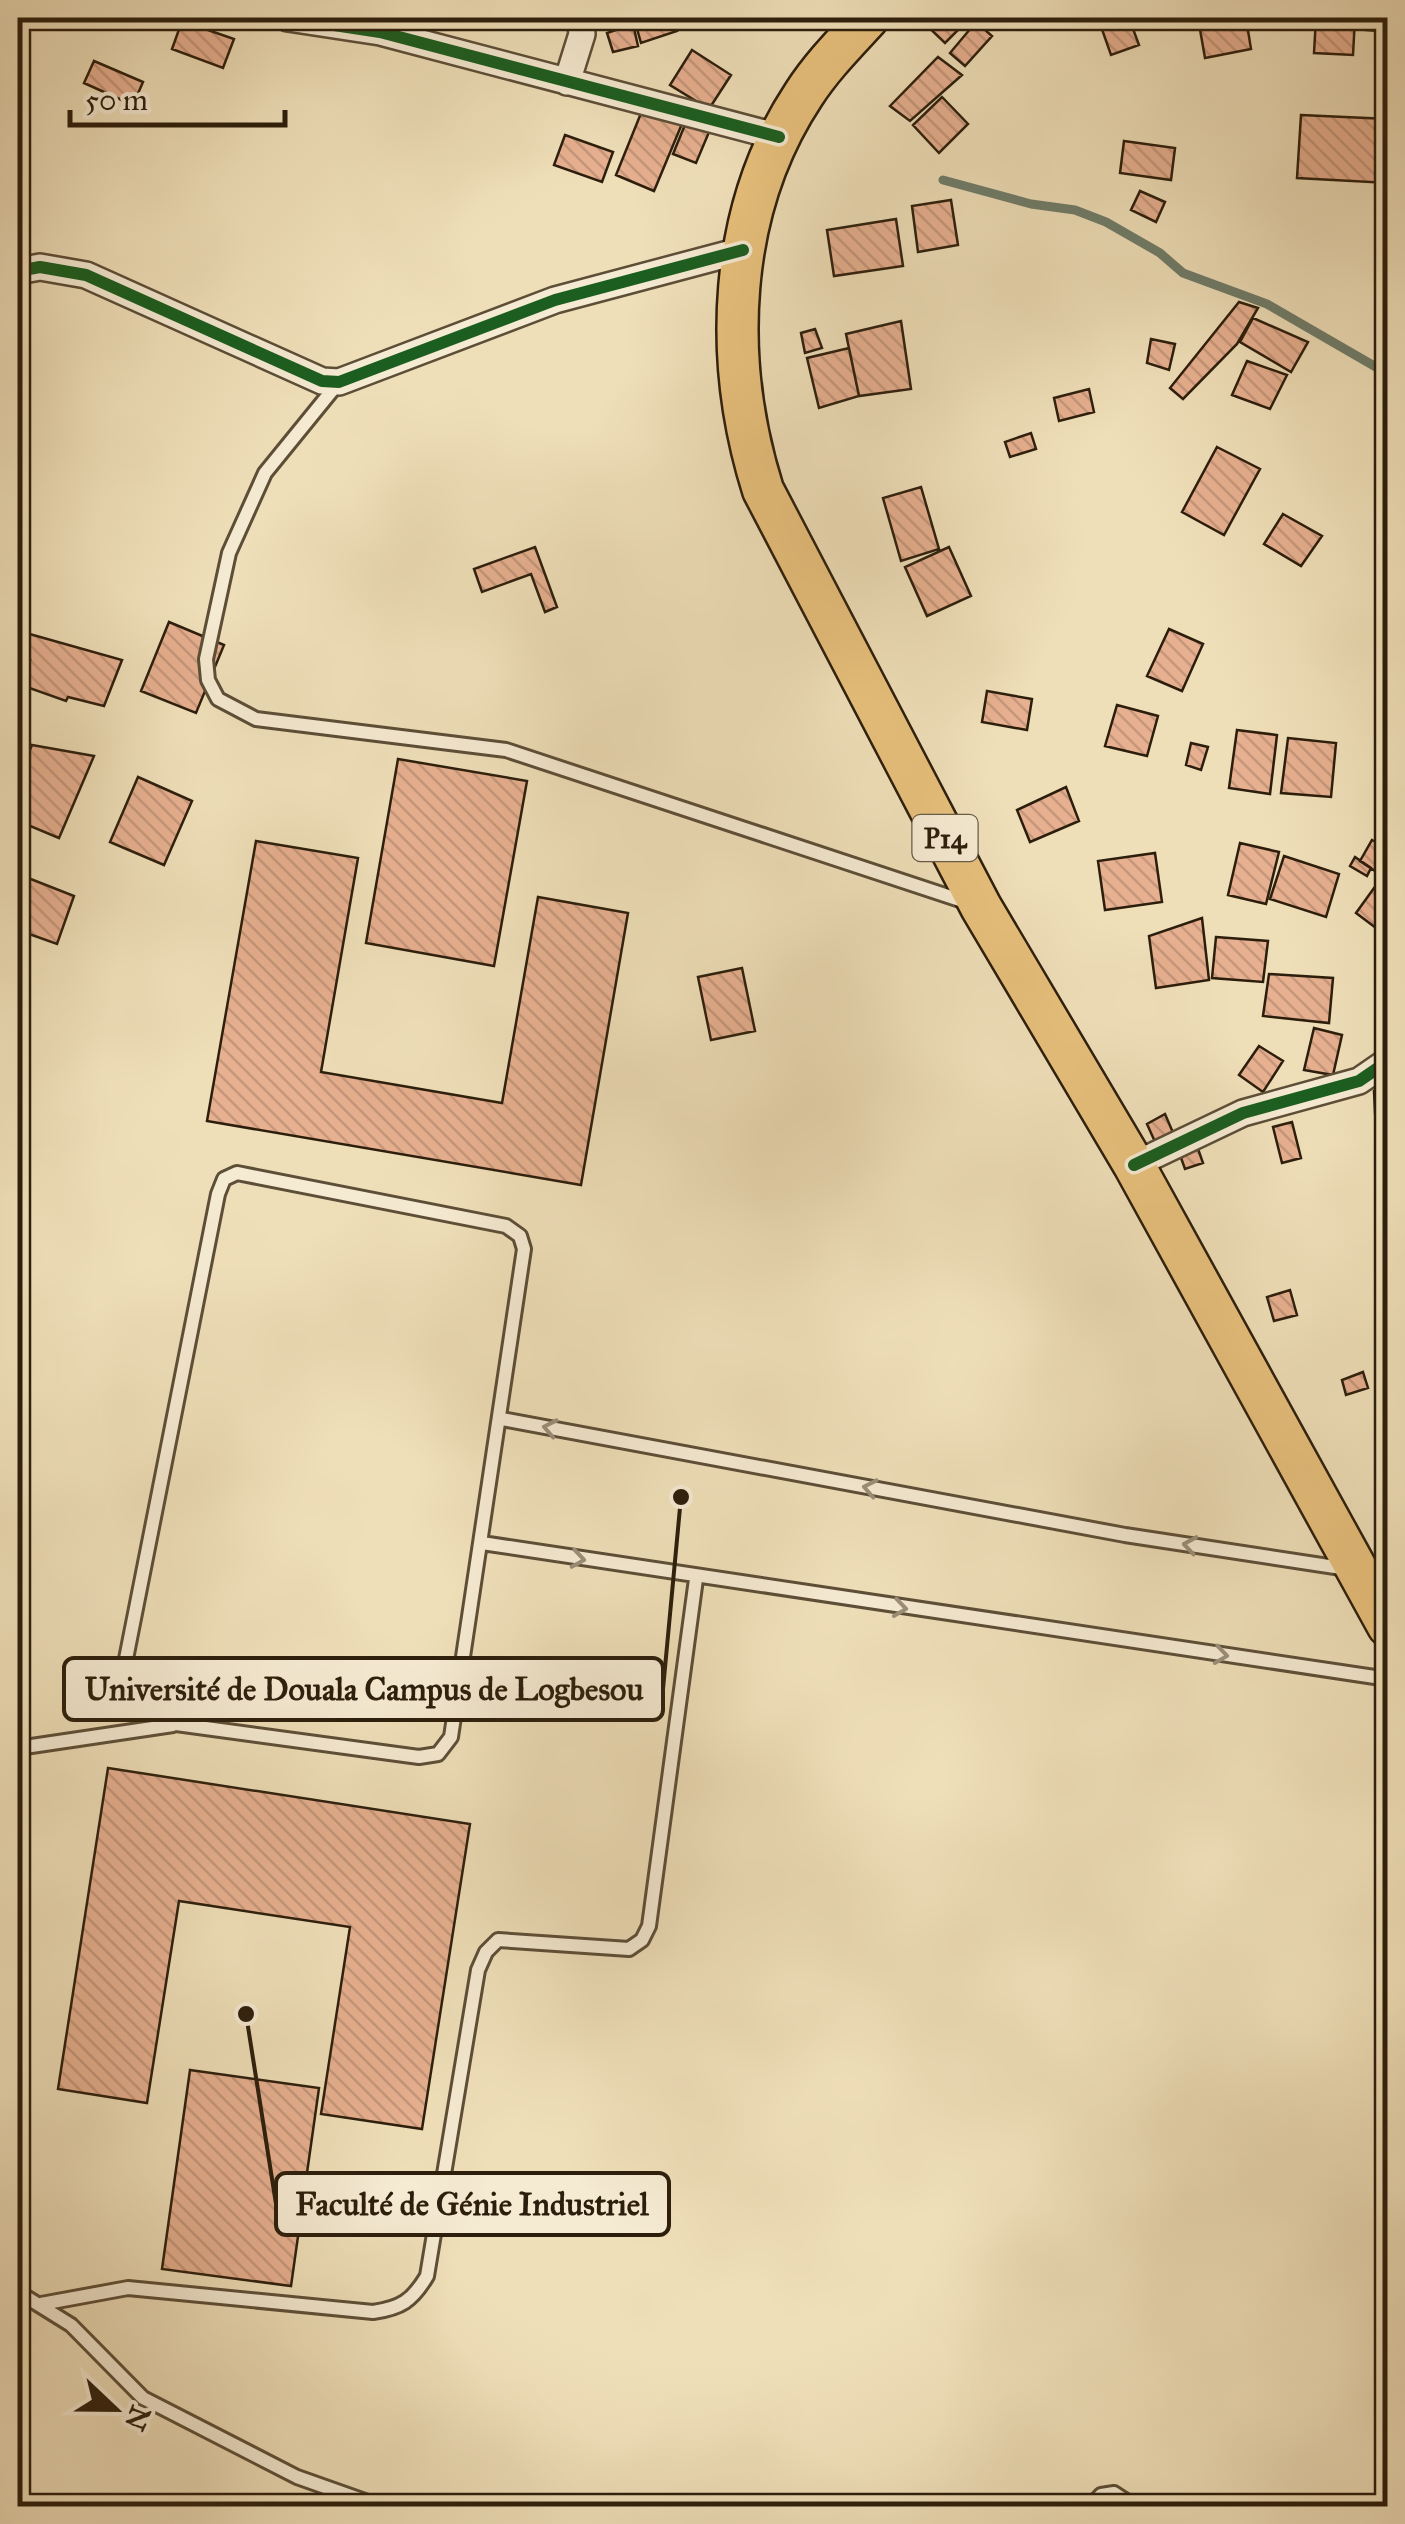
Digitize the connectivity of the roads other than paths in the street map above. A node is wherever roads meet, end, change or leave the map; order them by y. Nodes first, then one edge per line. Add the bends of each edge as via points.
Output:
1 (288, 18) edge
2 (580, 18) edge
3 (868, 18) edge
4 (567, 82) junction
5 (779, 137) junction
6 (742, 250) junction
7 (18, 271) edge
8 (339, 382) junction
9 (981, 907) junction
10 (1388, 1061) edge
11 (1134, 1165) junction
12 (502, 1420) junction
13 (482, 1543) junction
14 (1355, 1570) junction
15 (696, 1578) junction
16 (1388, 1626) edge
17 (1388, 1680) edge
18 (176, 1724) junction
19 (18, 1748) edge
20 (18, 2292) edge
21 (41, 2304) junction
22 (379, 2506) edge
23 (1091, 2506) edge
24 (1134, 2506) edge

1 - 4 street via 380,32
2 - 4 street via 582,34
3 - 5 main road, P14 via 805,92
4 - 5 street
5 - 6 main road, P14
6 - 8 street via 555,300
6 - 9 main road, P14 via 737,372 744,432 762,490
7 - 8 street via 40,267 86,275 322,381
8 - 9 lane via 265,472 229,552 206,659 218,698 256,719 506,750
9 - 11 main road, P14
10 - 11 street via 1359,1082 1243,1113
11 - 14 main road, P14
12 - 13 lane
14 -> 12 lane via 1124,1535
12 - 18 lane via 524,1249 520,1236 506,1226 238,1173 224,1179 122,1674 128,1697
13 -> 15 lane
13 - 18 lane via 451,1737 438,1754
14 - 16 main road, P14
15 -> 17 lane
15 - 21 lane via 649,1926 629,1948 498,1940 486,1952 426,2276 414,2298 373,2312 128,2288
18 - 19 lane
20 - 21 lane
21 - 22 lane via 143,2398 297,2477
23 - 24 lane via 1101,2494 1114,2493

